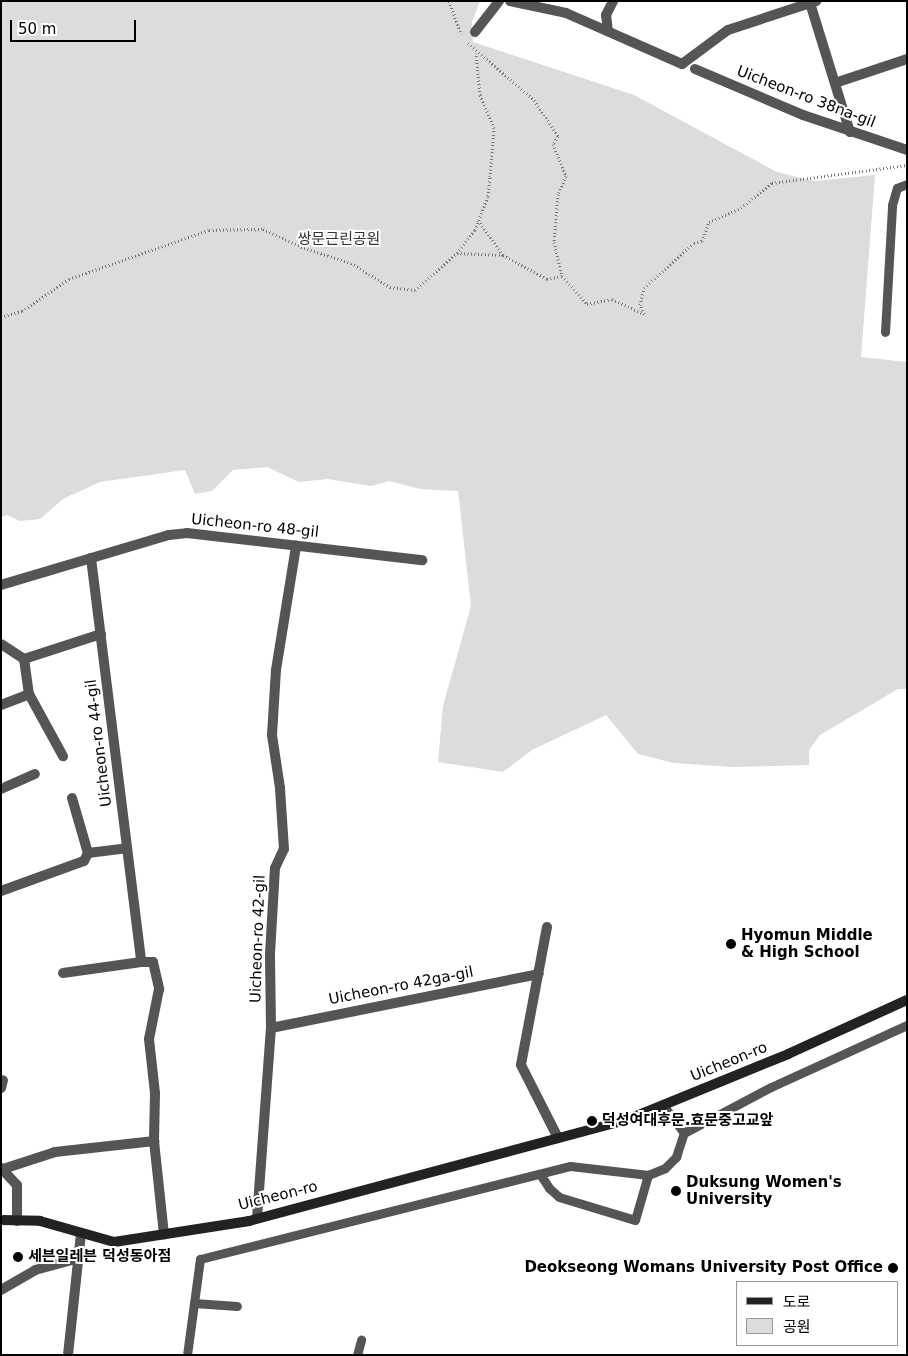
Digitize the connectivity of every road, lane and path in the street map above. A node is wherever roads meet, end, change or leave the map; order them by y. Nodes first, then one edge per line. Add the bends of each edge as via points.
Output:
1 (499, 1) edge
2 (510, 1) edge
3 (613, 1) edge
4 (813, 2) edge
5 (608, 31) junction
6 (475, 32) dead end
7 (476, 52) dead end
8 (907, 58) edge
9 (695, 69) dead end
10 (509, 82) dead end
11 (835, 83) junction
12 (850, 132) junction
13 (907, 150) edge
14 (907, 165) edge
15 (907, 184) edge
16 (477, 220) junction
17 (457, 254) junction
18 (503, 255) junction
19 (562, 276) junction
20 (1, 316) edge
21 (885, 332) dead end
22 (296, 546) junction
23 (91, 558) junction
24 (422, 560) dead end
25 (1, 585) edge
26 (101, 634) junction
27 (1, 644) edge
28 (24, 659) junction
29 (29, 694) junction
30 (1, 705) edge
31 (63, 756) dead end
32 (35, 774) dead end
33 (1, 789) edge
34 (72, 798) dead end
35 (126, 848) junction
36 (88, 854) junction
37 (1, 891) edge
38 (548, 927) dead end
39 (141, 962) junction
40 (64, 973) dead end
41 (538, 974) junction
42 (907, 1000) edge
43 (907, 1025) edge
44 (271, 1028) junction
45 (663, 1105) junction
46 (684, 1132) junction
47 (558, 1138) junction
48 (154, 1141) junction
49 (2, 1168) edge
50 (540, 1174) junction
51 (648, 1175) junction
52 (257, 1218) junction
53 (1, 1220) edge
54 (17, 1221) junction
55 (81, 1234) junction
56 (164, 1234) junction
57 (79, 1258) junction
58 (1, 1290) edge
59 (194, 1303) junction
60 (237, 1306) dead end
61 (361, 1340) dead end
62 (68, 1355) edge
63 (187, 1355) edge
64 (357, 1355) edge

1 - 6 street
2 - 5 street via 566,13
3 - 5 street via 606,15
4 - 5 street via 728,30 682,64
4 - 11 street
7 - 16 path via 480,95 494,128 488,196
8 - 11 street
9 - 12 street, Uicheon-ro 38na-gil
10 - 19 path via 534,100 558,136 554,144 566,176 558,194 554,242
11 - 12 street
12 - 13 street, Uicheon-ro 38na-gil
14 - 19 path via 772,183 741,208 709,222 702,241 694,243 644,288 640,305 644,314 612,299 587,304
15 - 21 lane via 897,188 892,205
16 - 17 path via 468,242
16 - 18 path
17 - 18 path
17 - 20 path via 415,290 390,287 351,263 304,248 263,229 209,230 68,279 22,311
18 - 19 path via 547,279
22 - 23 street, Uicheon-ro 48-gil via 187,533 169,534
22 - 24 street, Uicheon-ro 48-gil
22 - 44 street, Uicheon-ro 42-gil via 276,670 272,735 284,849 275,868 270,954
23 - 25 street, Uicheon-ro 48-gil
23 - 26 street, Uicheon-ro 44-gil
26 - 28 street
26 - 35 street, Uicheon-ro 44-gil
27 - 28 street
28 - 29 street
29 - 30 street
29 - 31 street
32 - 33 street
34 - 36 street
35 - 36 street
35 - 39 street, Uicheon-ro 44-gil
36 - 37 street via 84,861
38 - 41 street
39 - 40 street
39 - 48 street via 154,962 159,989 150,1039 155,1093
41 - 44 street, Uicheon-ro 42ga-gil
41 - 47 street via 522,1065
42 - 45 street, Uicheon-ro via 788,1054
43 - 46 lane via 771,1087
44 - 52 street, Uicheon-ro 42-gil
45 - 46 lane
45 - 47 street, Uicheon-ro via 629,1119
46 - 51 lane via 676,1157 665,1168
47 - 52 street, Uicheon-ro
48 - 49 street via 54,1152
48 - 56 street
49 - 54 street via 17,1185
50 - 51 lane via 570,1166
50 - 51 lane via 559,1197 636,1220
50 - 59 lane via 200,1259
52 - 56 street, Uicheon-ro
53 - 54 street, Uicheon-ro
54 - 55 street, Uicheon-ro via 40,1221
55 - 56 street, Uicheon-ro via 114,1242
55 - 57 street
57 - 58 street via 35,1270
57 - 62 street
59 - 60 lane
59 - 63 lane
61 - 64 lane

